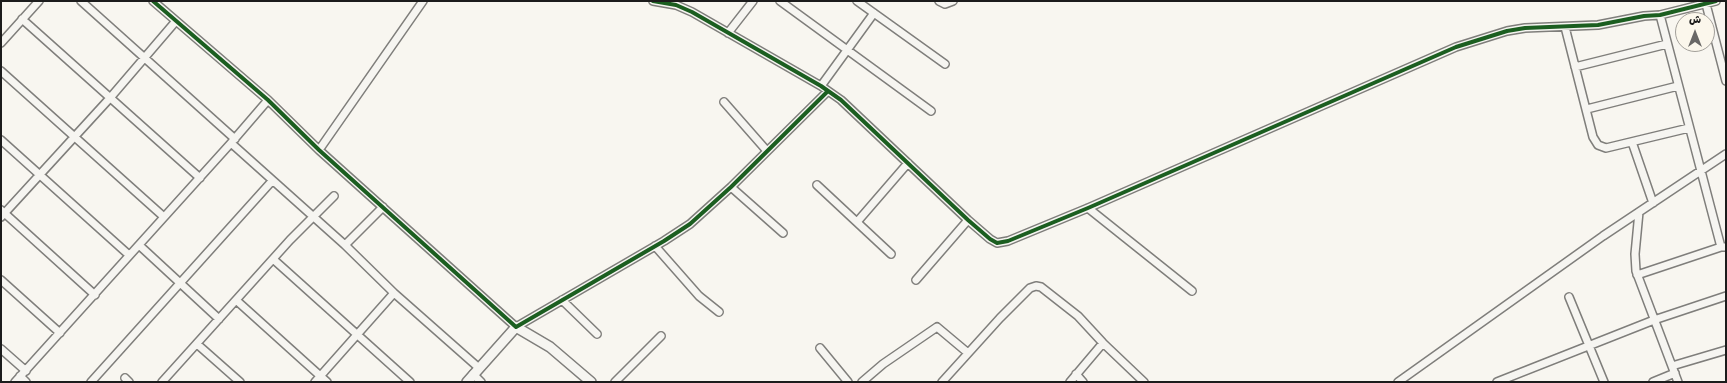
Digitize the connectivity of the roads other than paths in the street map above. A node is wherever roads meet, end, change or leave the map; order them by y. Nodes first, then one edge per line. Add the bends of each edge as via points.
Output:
1 (39, 1) edge
2 (81, 1) edge
3 (153, 1) edge
4 (423, 1) edge
5 (653, 1) edge
6 (753, 1) edge
7 (780, 1) edge
8 (858, 1) edge
9 (939, 1) edge
10 (952, 1) edge
11 (1716, 1) edge
12 (678, 3) edge
13 (1706, 4) junction
14 (874, 13) junction
15 (1660, 15) junction
16 (22, 19) junction
17 (176, 22) junction
18 (1565, 27) junction
19 (728, 33) junction
20 (1, 43) edge
21 (1667, 44) junction
22 (847, 50) junction
23 (145, 58) junction
24 (945, 64) dead end
25 (1575, 67) junction
26 (1, 71) edge
27 (1726, 81) edge
28 (821, 86) junction
29 (1678, 86) junction
30 (828, 91) junction
31 (110, 98) junction
32 (268, 100) junction
33 (724, 102) dead end
34 (1587, 109) junction
35 (931, 111) dead end
36 (1689, 128) junction
37 (75, 136) junction
38 (1, 140) edge
39 (233, 141) junction
40 (1632, 142) junction
41 (319, 150) junction
42 (767, 151) junction
43 (1726, 154) edge
44 (908, 163) junction
45 (1700, 172) junction
46 (40, 174) junction
47 (200, 178) junction
48 (272, 181) junction
49 (817, 185) dead end
50 (731, 187) junction
51 (334, 196) dead end
52 (1653, 203) junction
53 (383, 207) junction
54 (1088, 208) junction
55 (1639, 212) junction
56 (2, 214) edge
57 (313, 216) junction
58 (164, 217) junction
59 (968, 220) junction
60 (857, 222) junction
61 (783, 233) dead end
62 (139, 245) junction
63 (345, 246) junction
64 (655, 246) junction
65 (1723, 247) edge
66 (891, 254) dead end
67 (130, 256) junction
68 (273, 260) junction
69 (1637, 274) junction
70 (1, 280) edge
71 (916, 280) dead end
72 (180, 283) junction
73 (1192, 291) dead end
74 (394, 293) junction
75 (95, 294) junction
76 (1570, 296) dead end
77 (1726, 296) edge
78 (236, 300) junction
79 (562, 300) junction
80 (719, 312) dead end
81 (219, 319) junction
82 (1654, 320) junction
83 (516, 326) junction
84 (60, 333) junction
85 (597, 334) dead end
86 (356, 335) junction
87 (661, 336) dead end
88 (1103, 343) junction
89 (197, 344) junction
90 (1589, 345) junction
91 (820, 348) dead end
92 (1, 349) edge
93 (1726, 350) edge
94 (968, 353) junction
95 (1673, 370) junction
96 (476, 371) junction
97 (1076, 374) junction
98 (20, 376) edge
99 (321, 376) junction
100 (26, 382) edge
101 (91, 382) edge
102 (162, 382) edge
103 (240, 382) edge
104 (315, 382) edge
105 (327, 382) edge
106 (410, 382) edge
107 (467, 382) edge
108 (482, 382) edge
109 (591, 382) edge
110 (615, 382) edge
111 (848, 382) edge
112 (862, 382) edge
113 (942, 382) edge
114 (1070, 382) edge
115 (1083, 382) edge
116 (1144, 382) edge
117 (1398, 382) edge
118 (1497, 382) edge
119 (1604, 382) edge
120 (1653, 382) edge
121 (1678, 382) edge

1 - 16 street
2 - 23 street
3 - 17 street
4 - 41 street
5 - 12 street
6 - 19 street
7 - 22 street
8 - 14 street
9 - 10 street via 946,4
11 - 13 street
12 - 19 street
13 - 15 street
13 - 27 street
14 - 22 street
14 - 24 street
15 - 18 street via 1598,26
15 - 21 street
16 - 20 street
16 - 31 street
17 - 23 street
17 - 32 street
18 - 25 street
18 - 54 street via 1507,31 1456,48
19 - 28 street
21 - 25 street
21 - 29 street
22 - 28 street
22 - 35 street
23 - 31 street
23 - 39 street
25 - 34 street
26 - 37 street
28 - 30 street
29 - 34 street
29 - 36 street
30 - 42 street
30 - 44 street via 841,100
31 - 37 street
31 - 47 street
32 - 39 street
32 - 41 street
33 - 42 street
34 - 40 street via 1593,138 1598,145 1606,148
36 - 40 street
36 - 45 street
37 - 46 street
37 - 58 street
38 - 46 street
39 - 47 street
39 - 48 street
40 - 52 street
41 - 53 street
42 - 50 street
43 - 45 street
44 - 59 street
44 - 60 street
45 - 52 street
45 - 65 street
46 - 56 street
46 - 67 street
47 - 58 street
48 - 57 street
48 - 72 street
49 - 60 street
50 - 61 street
50 - 64 street via 690,224
51 - 57 street
52 - 55 street
53 - 63 street
53 - 83 street
54 - 59 street via 1002,243 993,241
54 - 73 street
55 - 69 street via 1634,263
55 - 117 street
56 - 75 street
57 - 63 street
57 - 68 street
58 - 62 street
59 - 71 street
60 - 66 street
62 - 67 street
62 - 72 street
63 - 74 street
64 - 79 street
64 - 80 street via 699,296
65 - 69 street
67 - 75 street
68 - 78 street
68 - 86 street
69 - 82 street
70 - 84 street
72 - 81 street
72 - 101 street
74 - 86 street
74 - 96 street
75 - 84 street
76 - 90 street
77 - 82 street
78 - 81 street
78 - 99 street
79 - 83 street
79 - 85 street
81 - 89 street
82 - 90 street
82 - 95 street
83 - 96 street
83 - 109 street via 550,347
84 - 98 street
86 - 99 street
86 - 106 street
87 - 110 street
88 - 94 street via 1078,316 1041,287 1036,286 1030,288
88 - 97 street
88 - 116 street
89 - 102 street
89 - 103 street
90 - 118 street
90 - 119 street
91 - 111 street
92 - 98 street
93 - 95 street
94 - 112 street via 937,327 883,364
94 - 113 street
95 - 120 street
95 - 121 street
96 - 107 street
96 - 108 street
97 - 114 street
97 - 115 street
98 - 100 street
99 - 104 street
99 - 105 street

